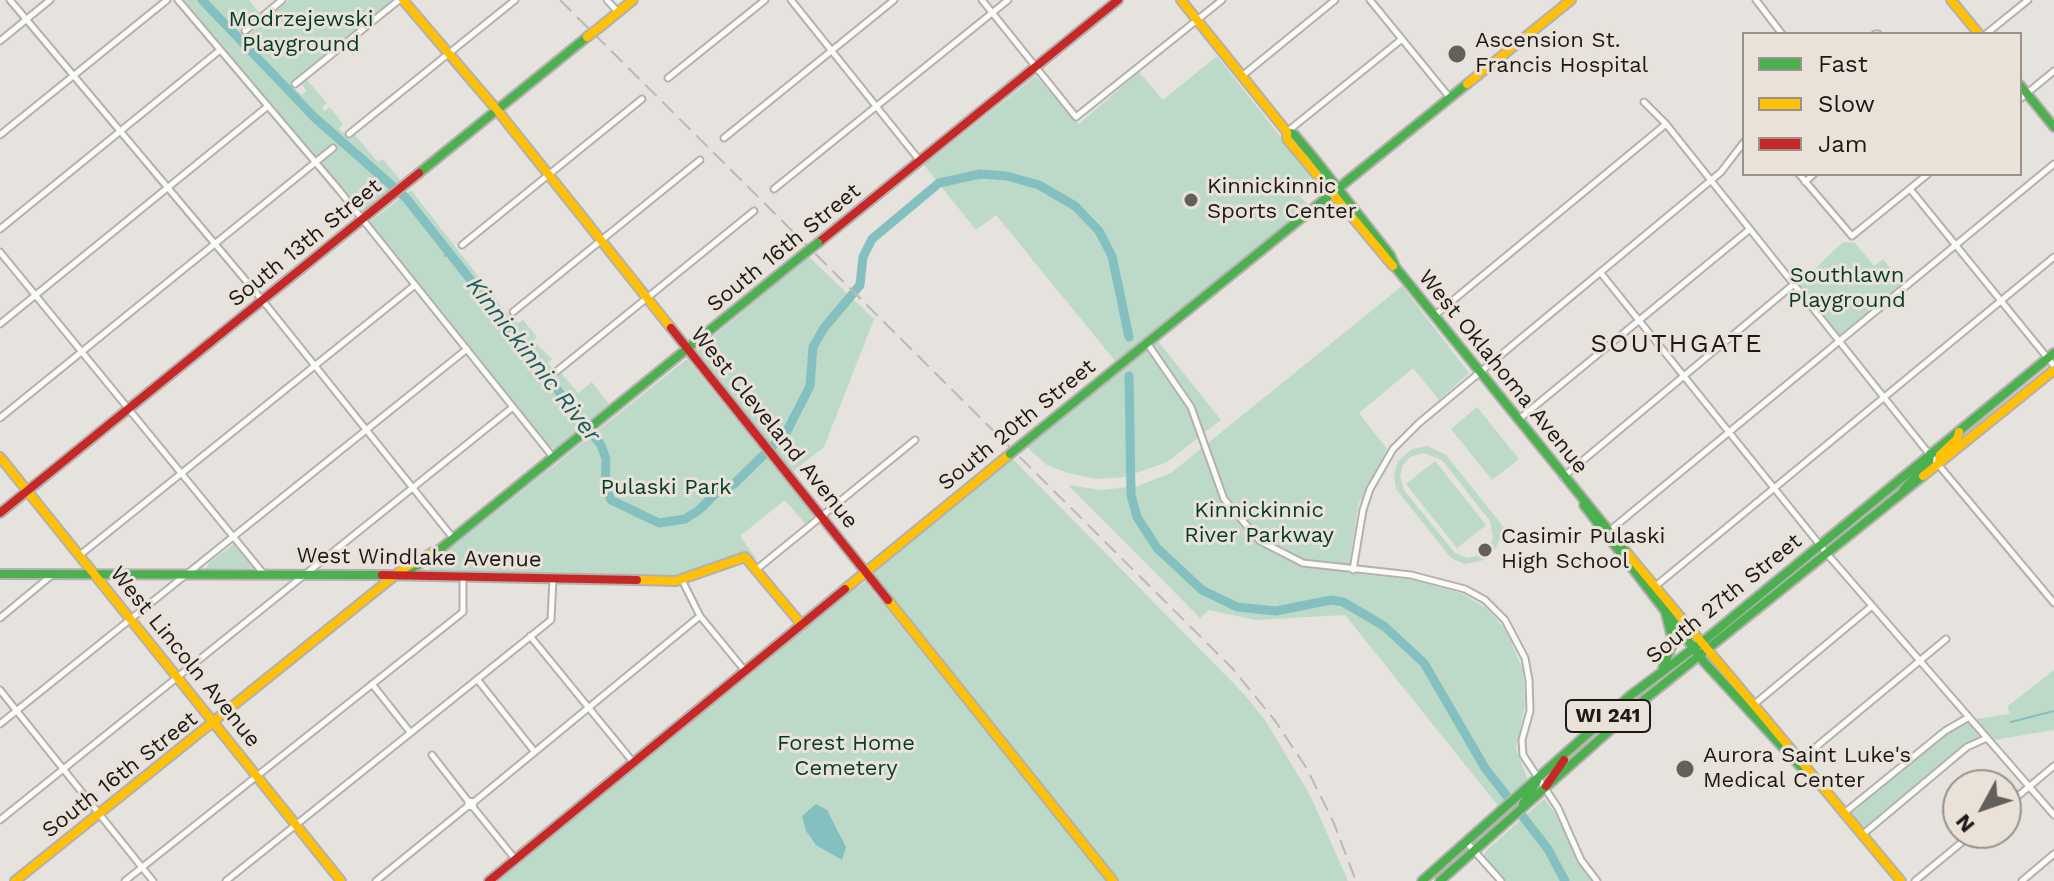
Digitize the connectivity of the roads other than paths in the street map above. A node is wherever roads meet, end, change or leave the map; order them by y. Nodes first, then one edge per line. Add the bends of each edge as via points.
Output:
1 (10, 0) edge
2 (50, 0) edge
3 (167, 0) edge
4 (178, 0) edge
5 (282, 0) edge
6 (401, 0) edge
7 (515, 0) edge
8 (607, 0) edge
9 (633, 0) edge
10 (765, 0) edge
11 (791, 0) edge
12 (894, 0) edge
13 (982, 0) edge
14 (1008, 0) edge
15 (1118, 0) edge
16 (1181, 0) edge
17 (1222, 0) edge
18 (1335, 0) edge
19 (1370, 0) edge
20 (1756, 0) edge
21 (1951, 0) edge
22 (2028, 0) edge
23 (1567, 1) edge
24 (618, 12) junction
25 (993, 12) junction
26 (26, 19) junction
27 (1197, 20) junction
28 (245, 31) dead end
29 (1780, 32) edge
30 (1977, 32) edge
31 (1988, 32) edge
32 (1402, 39) junction
33 (0, 41) edge
34 (220, 50) junction
35 (832, 50) junction
36 (449, 54) junction
37 (1036, 66) junction
38 (2054, 71) edge
39 (73, 75) junction
40 (1242, 76) junction
41 (668, 78) dead end
42 (295, 84) dead end
43 (2024, 97) edge
44 (1450, 98) junction
45 (642, 99) dead end
46 (1644, 102) dead end
47 (268, 106) junction
48 (876, 106) junction
49 (497, 110) junction
50 (1666, 124) junction
51 (2054, 127) edge
52 (120, 131) junction
53 (1287, 132) junction
54 (349, 134) dead end
55 (0, 135) edge
56 (724, 138) dead end
57 (1742, 144) edge
58 (333, 148) dead end
59 (700, 160) dead end
60 (920, 161) junction
61 (315, 162) junction
62 (2054, 164) edge
63 (548, 175) junction
64 (1800, 176) edge
65 (1812, 176) edge
66 (1926, 176) edge
67 (1711, 180) junction
68 (1805, 182) junction
69 (168, 188) junction
70 (774, 189) dead end
71 (1910, 189) junction
72 (1334, 190) junction
73 (754, 211) dead end
74 (363, 219) junction
75 (0, 229) edge
76 (1750, 229) junction
77 (601, 241) junction
78 (215, 244) junction
79 (1956, 244) junction
80 (462, 245) dead end
81 (0, 252) edge
82 (2054, 257) edge
83 (1600, 272) junction
84 (1794, 284) junction
85 (415, 285) junction
86 (36, 295) junction
87 (646, 298) junction
88 (263, 301) junction
89 (2002, 301) junction
90 (513, 312) dead end
91 (1434, 316) junction
92 (1639, 320) junction
93 (0, 324) edge
94 (1840, 341) junction
95 (1147, 343) junction
96 (467, 349) junction
97 (687, 349) junction
98 (84, 351) junction
99 (2051, 355) edge
100 (314, 365) junction
101 (2054, 368) edge
102 (557, 371) dead end
103 (1480, 373) junction
104 (1685, 376) junction
105 (2011, 388) junction
106 (1885, 397) junction
107 (2013, 403) junction
108 (513, 407) junction
109 (130, 408) junction
110 (0, 418) edge
111 (1518, 420) junction
112 (366, 430) junction
113 (1960, 430) junction
114 (1729, 432) junction
115 (915, 440) dead end
116 (1930, 454) junction
117 (0, 457) edge
118 (554, 457) junction
119 (1939, 463) junction
120 (182, 472) junction
121 (1563, 477) junction
122 (413, 486) junction
123 (1774, 488) junction
124 (28, 491) junction
125 (1902, 494) junction
126 (0, 513) edge
127 (821, 517) junction
128 (1607, 533) junction
129 (235, 538) junction
130 (453, 538) junction
131 (1820, 545) junction
132 (80, 555) junction
133 (431, 555) junction
134 (1828, 555) junction
135 (757, 569) junction
136 (1353, 570) junction
137 (263, 573) junction
138 (867, 573) junction
139 (0, 574) edge
140 (52, 575) junction
141 (96, 575) junction
142 (305, 575) junction
143 (396, 575) junction
144 (187, 576) junction
145 (430, 576) junction
146 (463, 577) junction
147 (553, 578) junction
148 (682, 580) junction
149 (1652, 589) junction
150 (1765, 589) junction
151 (1774, 600) junction
152 (2054, 603) edge
153 (1872, 606) junction
154 (1666, 614) junction
155 (700, 616) junction
156 (0, 618) edge
157 (133, 620) junction
158 (802, 625) junction
159 (530, 636) junction
160 (1946, 639) dead end
161 (1698, 646) junction
162 (1704, 654) junction
163 (1920, 660) junction
164 (746, 671) junction
165 (1660, 673) junction
166 (179, 678) junction
167 (477, 679) junction
168 (372, 684) junction
169 (0, 690) edge
170 (589, 708) junction
171 (1751, 708) junction
172 (17, 711) junction
173 (1969, 717) junction
174 (215, 723) junction
175 (0, 724) edge
176 (1596, 727) junction
177 (410, 732) junction
178 (1987, 738) junction
179 (1595, 744) junction
180 (1571, 749) junction
181 (534, 751) junction
182 (432, 755) dead end
183 (1797, 762) junction
184 (634, 763) junction
185 (2054, 766) edge
186 (63, 769) junction
187 (257, 776) junction
188 (1538, 779) junction
189 (2030, 787) junction
190 (1546, 789) junction
191 (2022, 793) edge
192 (1529, 796) junction
193 (471, 804) junction
194 (100, 814) junction
195 (1843, 814) junction
196 (2054, 815) edge
197 (0, 820) edge
198 (296, 825) junction
199 (1861, 835) junction
200 (1468, 844) junction
201 (1954, 849) edge
202 (1476, 852) junction
203 (2054, 854) edge
204 (515, 859) junction
205 (142, 868) junction
206 (1897, 880) edge
207 (15, 881) edge
208 (125, 881) edge
209 (153, 881) edge
210 (226, 881) edge
211 (341, 881) edge
212 (376, 881) edge
213 (489, 881) edge
214 (1113, 881) edge
215 (1422, 881) edge
216 (1440, 881) edge
217 (1501, 881) edge
218 (1597, 881) edge
219 (1915, 881) edge
220 (2022, 881) edge

1 - 26 street
2 - 26 street
3 - 39 street
4 - 34 street
5 - 28 street
6 - 36 street, West Cleveland Avenue
6 - 42 street
7 - 36 street
8 - 24 street
9 - 24 street, South 13th Street
10 - 41 street
11 - 35 street
12 - 35 street
13 - 25 street
14 - 25 street
15 - 37 street, South 16th Street
16 - 27 street, West Oklahoma Avenue
17 - 27 street
18 - 40 street
19 - 32 street
20 - 29 street
21 - 30 street
22 - 31 street
23 - 44 street, South 20th Street
24 - 49 street, South 13th Street, bridge
25 - 37 street
25 - 48 street
26 - 33 street
26 - 39 street
27 - 37 street via 1076,117
27 - 40 street, West Oklahoma Avenue
32 - 44 street
32 - 53 street
34 - 47 street
34 - 52 street
35 - 48 street
35 - 56 street
36 - 49 street, West Cleveland Avenue
36 - 54 street
37 - 60 street, South 16th Street
38 - 43 street
39 - 52 street
39 - 55 street
40 - 53 street, West Oklahoma Avenue
43 - 51 street
44 - 72 street, South 20th Street
45 - 63 street
46 - 50 street
47 - 61 street
47 - 69 street
48 - 60 street
48 - 70 street
49 - 63 street, West Cleveland Avenue
49 - 74 street, South 13th Street
50 - 67 street
50 - 91 street
52 - 69 street
52 - 75 street
53 - 72 street, West Oklahoma Avenue via 1294,134
57 - 67 street
58 - 61 street
59 - 77 street
60 - 97 street, South 16th Street, bridge
61 - 74 street
61 - 78 street
62 - 79 street
63 - 77 street, West Cleveland Avenue
63 - 80 street
64 - 68 street
65 - 68 street
66 - 71 street
67 - 76 street
67 - 83 street
68 - 71 street via 1852,236
69 - 78 street
69 - 86 street
71 - 79 street
72 - 91 street, West Oklahoma Avenue
72 - 95 street, South 20th Street
73 - 87 street
74 - 85 street
74 - 88 street, South 13th Street
76 - 84 street
76 - 92 street
77 - 87 street, West Cleveland Avenue
77 - 90 street
78 - 88 street
78 - 98 street
79 - 89 street
79 - 94 street
81 - 86 street
82 - 89 street
83 - 92 street
83 - 103 street
84 - 94 street
84 - 104 street
85 - 96 street
85 - 100 street
86 - 93 street
86 - 98 street
87 - 97 street, West Cleveland Avenue
87 - 102 street
88 - 100 street
88 - 109 street, South 13th Street
89 - 99 street
89 - 106 street
91 - 103 street, West Oklahoma Avenue
92 - 104 street
92 - 111 street
94 - 106 street
94 - 114 street
95 - 136 street via 1184,394 1217,485 1241,523 1284,556
95 - 138 street, South 20th Street, bridge
96 - 108 street
96 - 112 street
97 - 118 street, South 16th Street
97 - 127 street, West Cleveland Avenue
98 - 109 street
98 - 110 street
99 - 101 street
99 - 105 street, South 27th Street / WI 241
100 - 112 street
100 - 120 street
101 - 107 street, South 27th Street / WI 241
103 - 111 street, West Oklahoma Avenue
103 - 136 street via 1407,434 1382,464 1363,510
104 - 114 street
104 - 121 street
105 - 107 street
105 - 113 street, South 27th Street / WI 241
106 - 116 street
106 - 123 street
107 - 119 street, South 27th Street / WI 241
108 - 118 street
108 - 122 street
109 - 120 street
109 - 124 street, South 13th Street
111 - 121 street, West Oklahoma Avenue
112 - 122 street
112 - 129 street
113 - 116 street, South 27th Street / WI 241
113 - 119 street
114 - 123 street
114 - 128 street
115 - 127 street
116 - 119 street
116 - 125 street via 1929,463
116 - 131 street, South 27th Street / WI 241
117 - 124 street, West Lincoln Avenue
118 - 130 street, South 16th Street
119 - 125 street, South 27th Street / WI 241
119 - 152 street
120 - 129 street
120 - 132 street
121 - 128 street, West Oklahoma Avenue
122 - 130 street
122 - 142 street
123 - 131 street
123 - 149 street
124 - 126 street, South 13th Street
124 - 132 street, West Lincoln Avenue
125 - 134 street, South 27th Street / WI 241
127 - 135 street
127 - 138 street, West Cleveland Avenue
128 - 149 street, West Oklahoma Avenue
129 - 137 street
129 - 144 street
130 - 133 street, South 16th Street
131 - 134 street
131 - 150 street, South 27th Street / WI 241
132 - 141 street, West Lincoln Avenue
133 - 143 street, South 16th Street
133 - 145 street via 426,567
134 - 151 street, South 27th Street / WI 241
134 - 153 street
135 - 148 street, West Windlake Avenue via 742,557
135 - 158 street
136 - 188 street via 1428,578 1465,589 1497,610 1525,658 1530,711 1522,747
137 - 142 street, West Windlake Avenue
137 - 144 street, West Windlake Avenue
138 - 158 street, South 20th Street
138 - 214 street, West Cleveland Avenue
139 - 140 street, West Windlake Avenue
140 - 141 street, West Windlake Avenue
140 - 156 street
141 - 144 street, West Windlake Avenue
141 - 157 street, West Lincoln Avenue
142 - 143 street, West Windlake Avenue
142 - 166 street
143 - 145 street, West Windlake Avenue
143 - 174 street, South 16th Street
144 - 157 street
145 - 146 street, West Windlake Avenue
146 - 147 street, West Windlake Avenue
146 - 168 street via 463,612
147 - 148 street, West Windlake Avenue
147 - 159 street via 552,618
148 - 155 street
149 - 154 street, West Oklahoma Avenue
149 - 161 street, West Oklahoma Avenue
150 - 151 street
150 - 161 street, South 27th Street / WI 241
151 - 162 street, South 27th Street / WI 241
153 - 163 street
153 - 171 street
154 - 161 street, West Oklahoma Avenue
154 - 165 street via 1673,642
155 - 164 street
155 - 170 street
157 - 166 street, West Lincoln Avenue
157 - 172 street
158 - 164 street, South 20th Street
159 - 167 street
159 - 170 street
160 - 163 street
161 - 162 street, West Oklahoma Avenue
161 - 165 street, South 27th Street / WI 241
162 - 171 street, West Oklahoma Avenue
162 - 179 street, South 27th Street / WI 241
163 - 173 street
163 - 183 street
164 - 184 street, South 20th Street
165 - 176 street, South 27th Street / WI 241
166 - 174 street, West Lincoln Avenue
166 - 186 street
167 - 177 street
167 - 181 street
168 - 177 street
168 - 187 street
169 - 172 street
170 - 181 street
170 - 184 street
171 - 183 street, West Oklahoma Avenue
172 - 175 street
172 - 186 street
173 - 178 street
173 - 195 street
174 - 187 street, West Lincoln Avenue
174 - 194 street, South 16th Street
176 - 179 street
176 - 180 street, South 27th Street / WI 241
177 - 198 street
178 - 189 street
178 - 199 street via 1967,747
179 - 190 street, South 27th Street / WI 241
180 - 188 street, South 27th Street / WI 241
180 - 190 street
181 - 193 street
182 - 193 street
183 - 195 street, West Oklahoma Avenue
184 - 204 street, South 20th Street
185 - 189 street
186 - 194 street
186 - 197 street
187 - 198 street, West Lincoln Avenue
187 - 205 street
188 - 190 street
188 - 192 street, South 27th Street / WI 241
189 - 191 street
189 - 196 street
190 - 192 street, South 27th Street / WI 241
190 - 218 street
192 - 200 street, South 27th Street / WI 241 via 1498,815
192 - 202 street, South 27th Street / WI 241
193 - 204 street
193 - 212 street
194 - 205 street
194 - 207 street, South 16th Street
195 - 199 street, West Oklahoma Avenue
198 - 210 street
198 - 211 street, West Lincoln Avenue
199 - 206 street, West Oklahoma Avenue
200 - 202 street
200 - 215 street, South 27th Street / WI 241
201 - 219 street
202 - 216 street, South 27th Street / WI 241
202 - 217 street
203 - 220 street
204 - 213 street, South 20th Street
205 - 208 street
205 - 209 street

